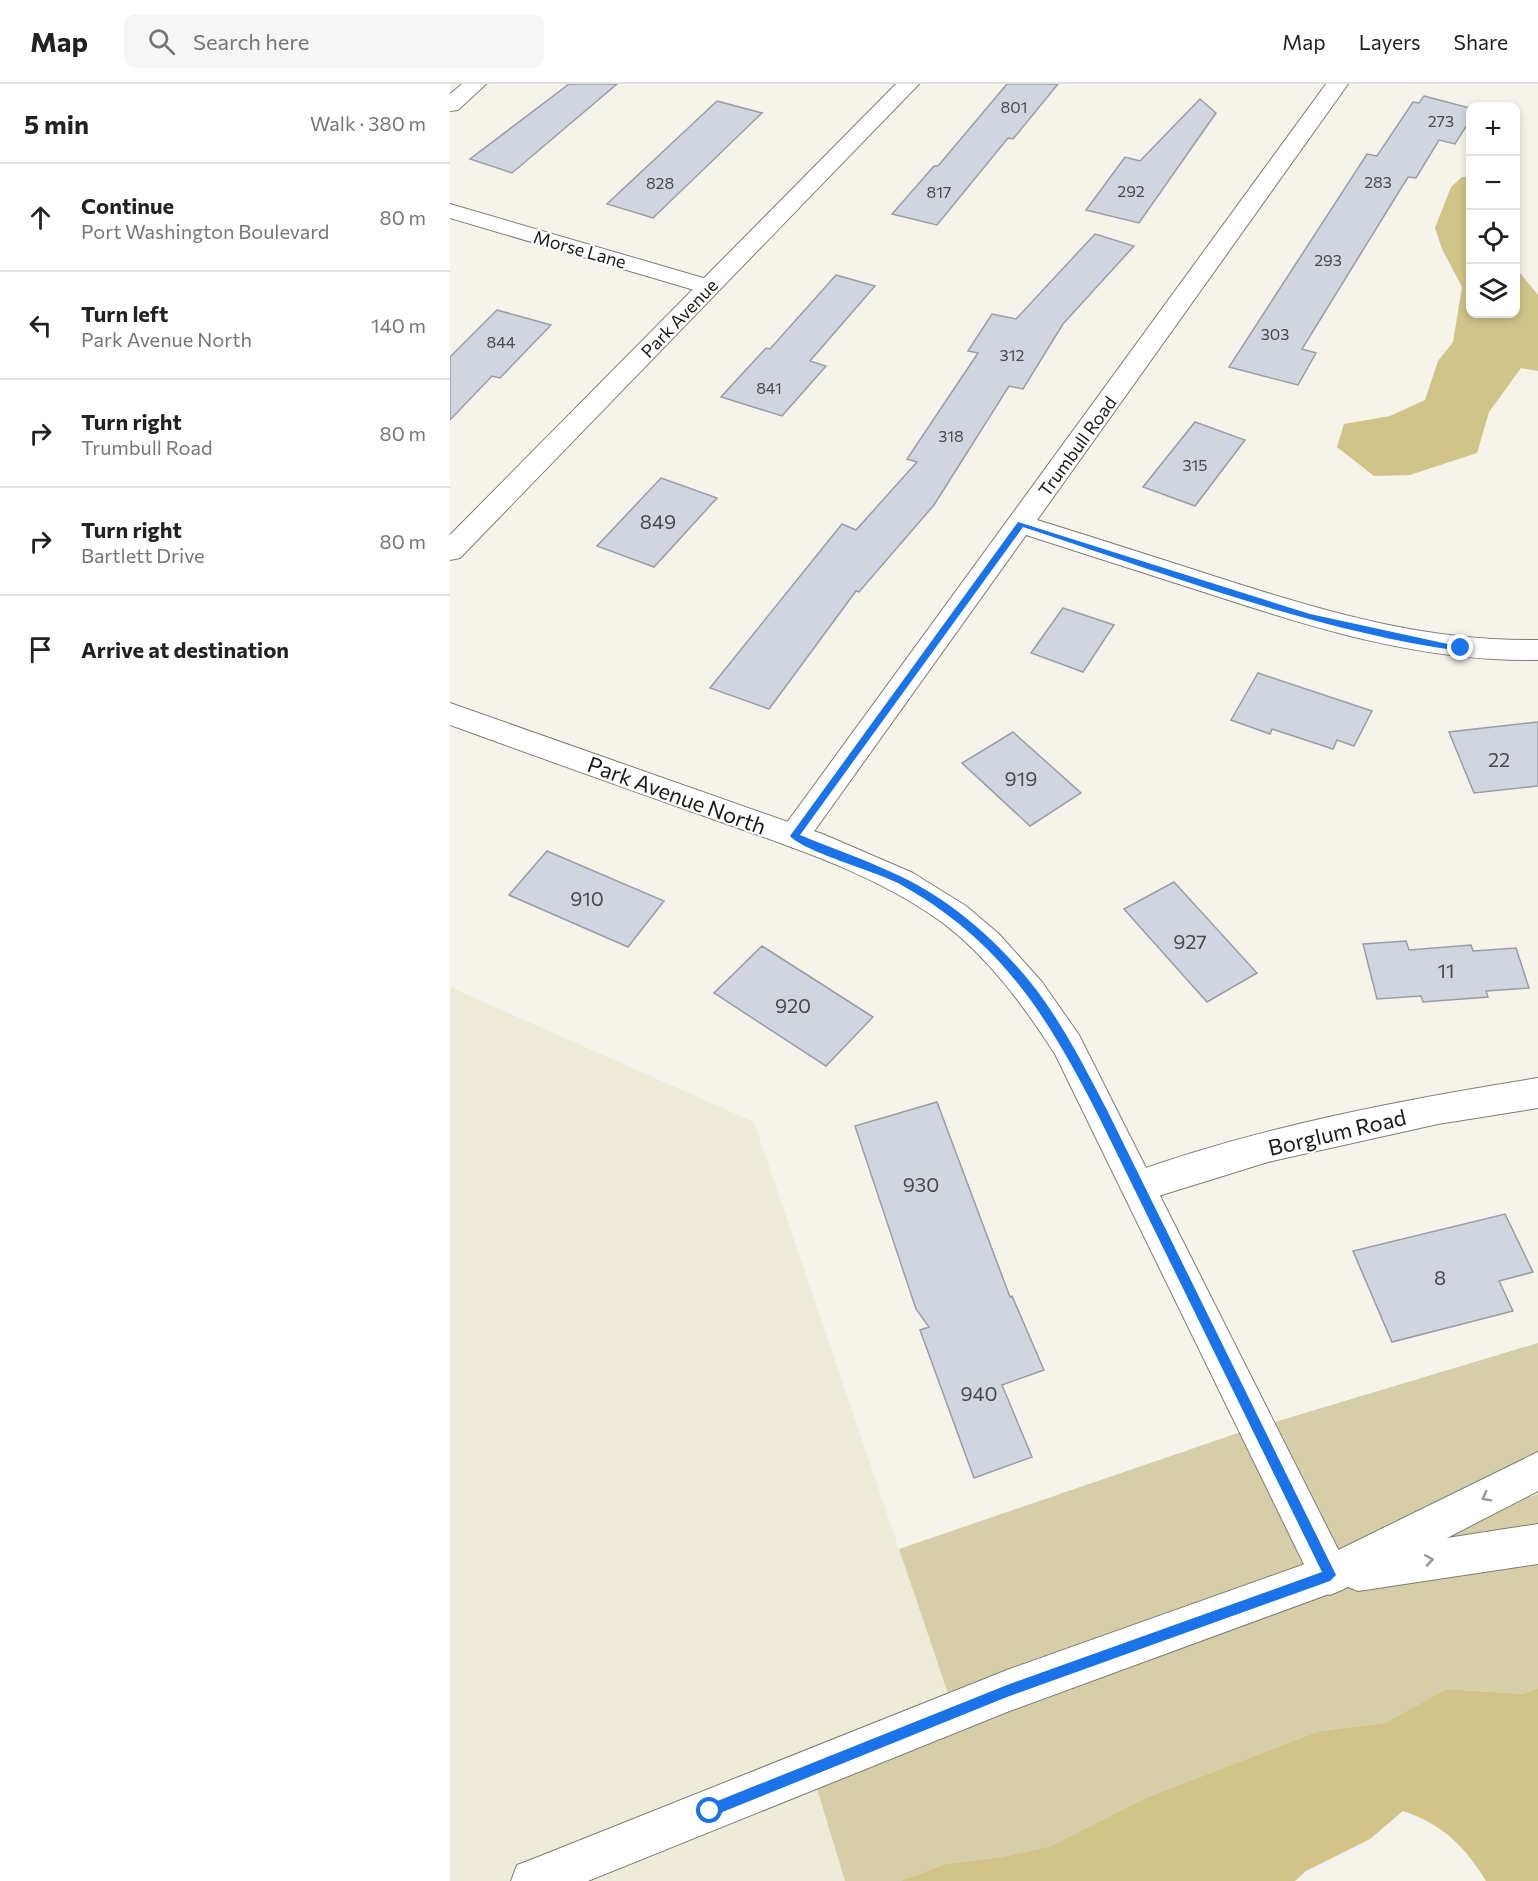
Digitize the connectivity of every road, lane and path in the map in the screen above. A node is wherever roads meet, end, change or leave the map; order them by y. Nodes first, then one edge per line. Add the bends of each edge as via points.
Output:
1 (475, 84) edge
2 (908, 84) edge
3 (1337, 84) edge
4 (450, 105) edge
5 (450, 211) edge
6 (709, 287) junction
7 (1021, 524) junction
8 (450, 551) edge
9 (1538, 650) edge
10 (450, 714) edge
11 (794, 836) junction
12 (1538, 1094) edge
13 (1139, 1185) junction
14 (1538, 1471) edge
15 (1538, 1544) edge
16 (1330, 1575) junction
17 (533, 1881) edge

1 - 4 street
2 - 6 street, Park Avenue
3 - 7 street, Trumbull Road
5 - 6 street, Morse Lane
6 - 8 street, Park Avenue
7 - 9 street via 1309,617 1428,644
7 - 11 street, Trumbull Road
10 - 11 street, Park Avenue North
11 - 13 street, Park Avenue North via 900,880 955,915 992,947 1039,1000 1067,1045
12 - 13 street, Borglum Road via 1438,1108 1268,1147
13 - 16 street, Park Avenue North
14 -> 16 street
16 -> 15 street
16 - 17 street via 1007,1691

